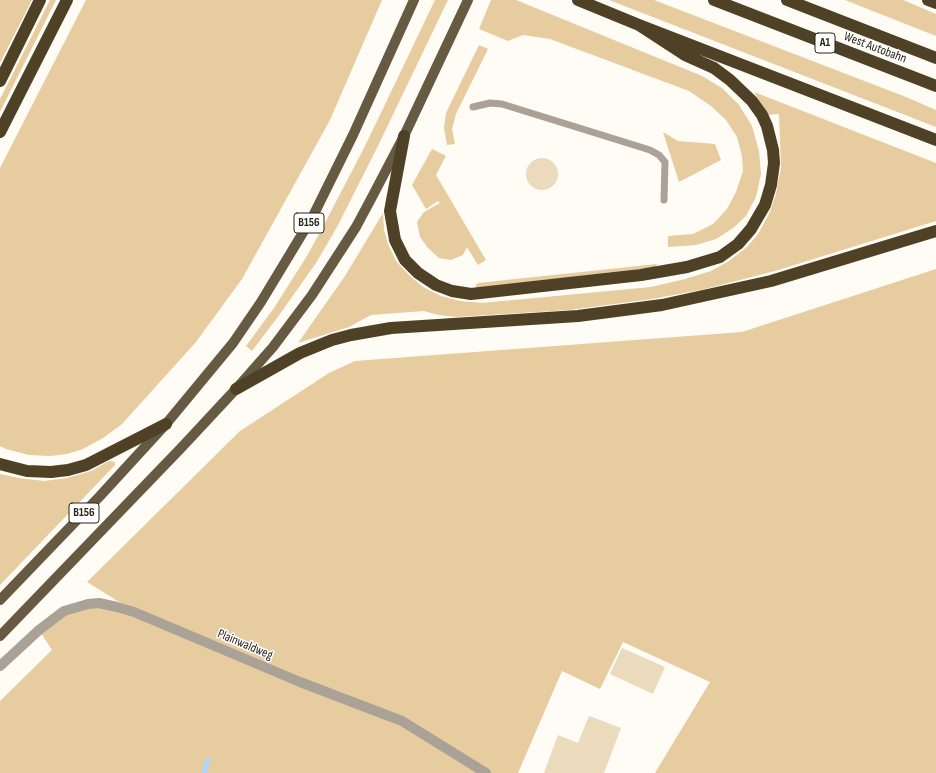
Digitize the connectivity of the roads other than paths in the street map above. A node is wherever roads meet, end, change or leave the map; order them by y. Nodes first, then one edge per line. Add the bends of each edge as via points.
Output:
1 (40, 0) edge
2 (67, 0) edge
3 (414, 0) edge
4 (468, 0) edge
5 (578, 0) edge
6 (714, 0) edge
7 (787, 0) edge
8 (928, 0) edge
9 (936, 3) edge
10 (639, 25) junction
11 (936, 58) edge
12 (0, 80) edge
13 (936, 86) edge
14 (473, 106) dead end
15 (0, 132) edge
16 (404, 136) junction
17 (936, 140) edge
18 (664, 200) dead end
19 (936, 231) edge
20 (236, 389) junction
21 (166, 424) junction
22 (0, 464) edge
23 (0, 600) edge
24 (0, 636) edge
25 (0, 666) edge
26 (486, 773) edge

1 - 12 highway
2 - 15 highway
3 - 21 main road, B156 via 352,136 296,246 233,343
4 - 16 main road, B156
5 - 10 highway
6 - 13 highway, West Autobahn / A1
7 - 11 highway, West Autobahn / A1
8 - 9 highway
10 - 16 highway via 730,80 752,101 767,126 774,163 765,205 751,230 738,244 720,257 687,267 641,275 471,294 436,285 405,260 395,240 390,210
10 - 17 highway
14 - 18 lane via 502,104 650,150 665,162
16 - 20 main road, B156 via 356,227 325,277 273,346
19 - 20 highway via 771,281 662,305 578,316 391,328 351,335 300,353
20 - 24 main road, B156
21 - 22 highway via 86,465 68,470 27,471
21 - 23 main road, B156
25 - 26 street, Plainwaldweg via 52,618 64,611 99,603 134,612 402,722

